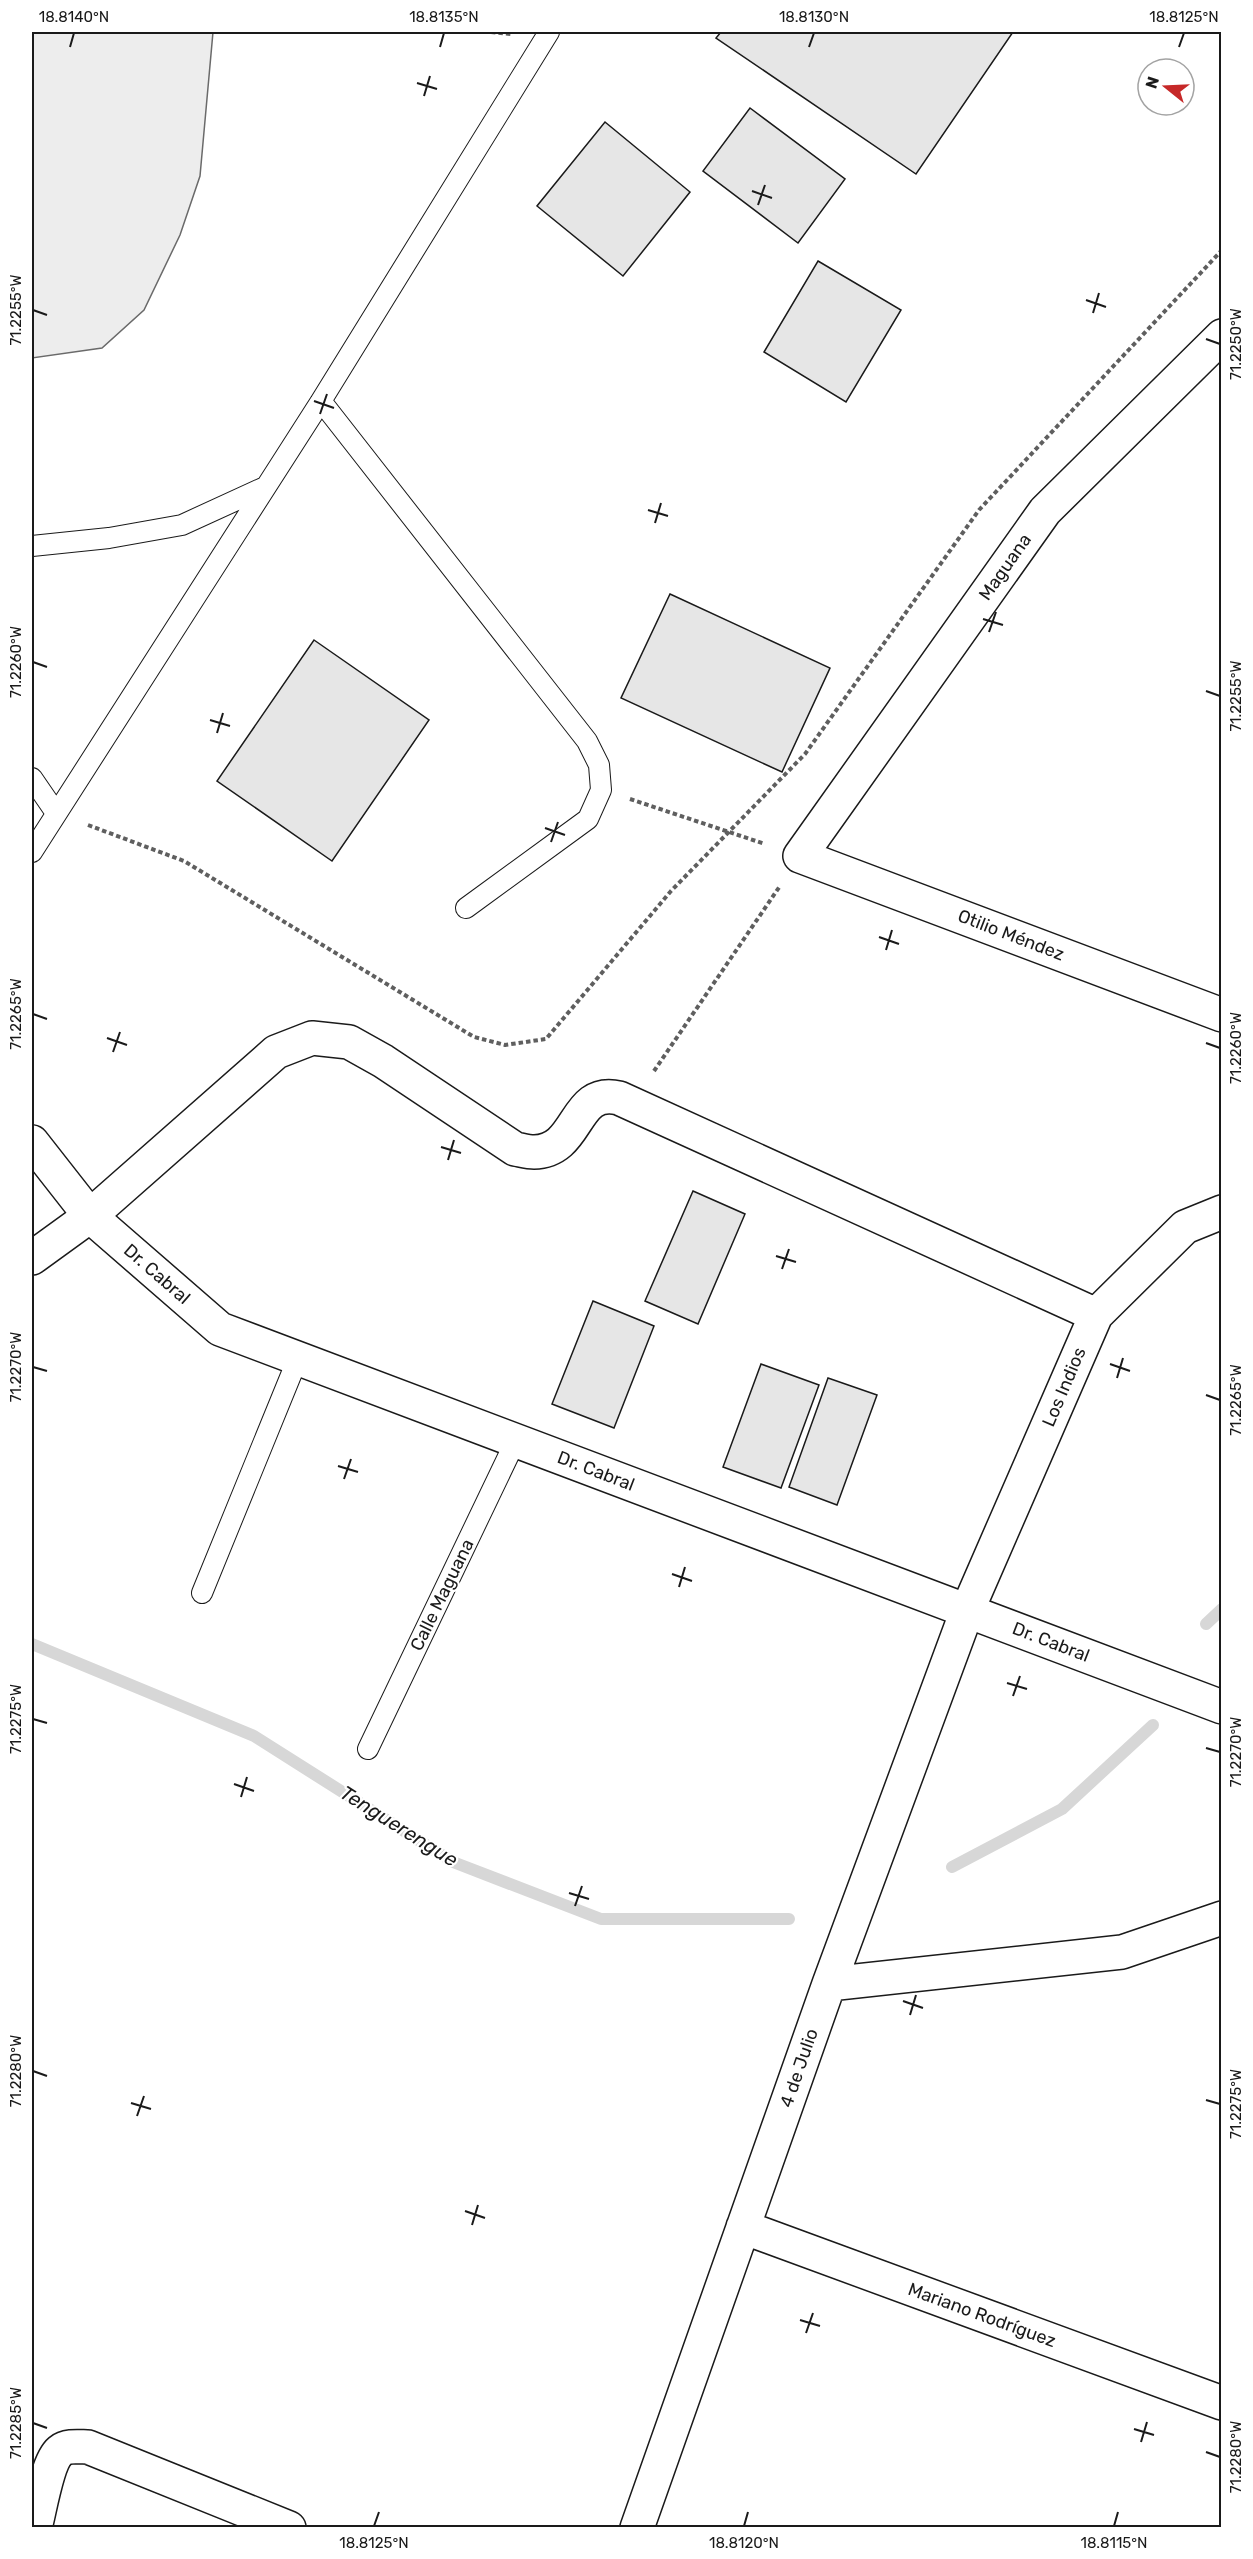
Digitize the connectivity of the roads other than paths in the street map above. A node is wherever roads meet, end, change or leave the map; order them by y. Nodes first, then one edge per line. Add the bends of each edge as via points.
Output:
1 (549, 32) edge
2 (1221, 336) edge
3 (321, 401) junction
4 (265, 487) junction
5 (32, 546) edge
6 (32, 778) edge
7 (56, 813) junction
8 (32, 852) edge
9 (800, 856) joint
10 (466, 908) dead end
11 (1221, 1015) edge
12 (32, 1142) edge
13 (1221, 1212) edge
14 (90, 1216) junction
15 (32, 1257) edge
16 (1096, 1315) junction
17 (298, 1358) junction
18 (516, 1440) junction
19 (202, 1593) dead end
20 (967, 1611) junction
21 (1221, 1707) edge
22 (368, 1749) dead end
23 (1221, 1918) edge
24 (829, 1984) junction
25 (743, 2227) junction
26 (1221, 2403) edge
27 (35, 2528) edge
28 (289, 2528) edge
29 (637, 2528) edge

1 - 3 lane
2 - 9 street, Maguana via 1045,511
3 - 4 lane
3 - 10 lane via 587,741 599,765 601,790 588,819
4 - 5 lane via 182,525
4 - 7 lane
6 - 7 lane
7 - 8 lane
9 - 11 street, Otilio Méndez
12 - 14 street, Dr. Cabral
13 - 16 street, Los Indios via 1185,1227
14 - 15 street
14 - 16 street via 276,1052 312,1038 349,1042 515,1149 535,1152 554,1146 570,1133 592,1100 606,1095 632,1103
14 - 17 street, Dr. Cabral via 220,1329
16 - 20 street, Los Indios
17 - 18 street, Dr. Cabral
17 - 19 lane
18 - 20 street, Dr. Cabral
18 - 22 lane, Calle Maguana
20 - 21 street, Dr. Cabral
20 - 24 street, 4 de Julio
23 - 24 street via 1122,1952
24 - 25 street, 4 de Julio
25 - 26 street, Mariano Rodríguez
25 - 29 street, 4 de Julio
27 - 28 street via 52,2462 69,2447 88,2447

